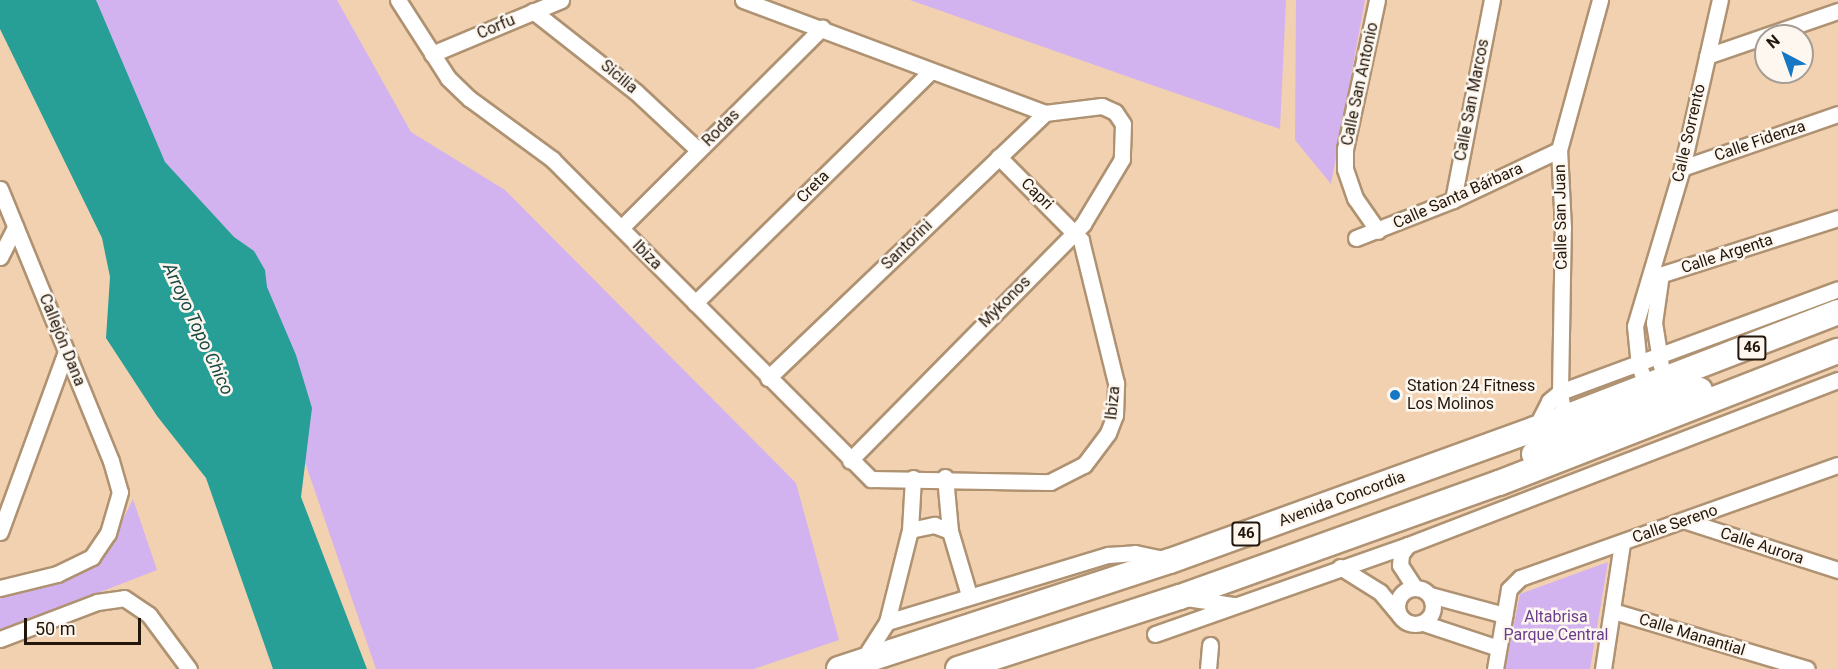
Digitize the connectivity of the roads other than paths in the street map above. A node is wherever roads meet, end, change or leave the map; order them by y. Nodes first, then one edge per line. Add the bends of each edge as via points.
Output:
1 (398, 0) edge
2 (561, 0) edge
3 (743, 0) edge
4 (1377, 0) edge
5 (1492, 0) edge
6 (1600, 0) edge
7 (1720, 0) edge
8 (1829, 8) edge
9 (533, 11) junction
10 (822, 28) junction
11 (432, 54) junction
12 (1707, 56) junction
13 (931, 71) junction
14 (1045, 112) junction
15 (1838, 114) edge
16 (698, 150) junction
17 (1559, 150) junction
18 (999, 157) junction
19 (1682, 168) junction
20 (0, 189) edge
21 (1453, 201) junction
22 (1838, 218) edge
23 (15, 227) junction
24 (621, 228) junction
25 (1076, 231) junction
26 (1378, 231) junction
27 (1356, 238) dead end
28 (0, 257) edge
29 (1656, 272) junction
30 (1838, 289) edge
31 (695, 303) junction
32 (1838, 312) edge
33 (1727, 329) junction
34 (1838, 351) edge
35 (66, 352) junction
36 (1735, 355) junction
37 (1770, 377) junction
38 (768, 378) junction
39 (1838, 380) edge
40 (1655, 382) junction
41 (1560, 392) junction
42 (1535, 429) junction
43 (1570, 436) junction
44 (850, 460) junction
45 (1838, 465) edge
46 (1591, 476) junction
47 (945, 477) junction
48 (913, 478) junction
49 (1686, 521) junction
50 (910, 530) junction
51 (950, 531) junction
52 (0, 532) edge
53 (1622, 543) junction
54 (1408, 545) junction
55 (1170, 561) junction
56 (1340, 567) junction
57 (1838, 570) edge
58 (0, 588) edge
59 (1415, 588) junction
60 (969, 595) junction
61 (1430, 595) junction
62 (1180, 597) junction
63 (1237, 605) junction
64 (1612, 611) junction
65 (1399, 615) junction
66 (1504, 615) junction
67 (887, 622) junction
68 (1423, 622) junction
69 (1155, 634) dead end
70 (0, 639) edge
71 (1210, 645) dead end
72 (1498, 648) junction
73 (862, 661) junction
74 (189, 669) edge
75 (839, 669) edge
76 (958, 669) edge
77 (1208, 669) edge
78 (1495, 669) edge
79 (1603, 669) edge
80 (1807, 669) edge

1 - 11 street, Ibiza
2 - 9 street, Corfu
3 - 10 street
4 - 26 street, Calle San Antonio via 1345,149 1345,169 1356,198
5 - 21 street, Calle San Marcos
6 - 17 street, Calle San Juan
7 - 12 street, Calle Sorrento
8 - 12 street
9 - 11 street, Corfu
9 - 16 street, Sicilia via 621,79
10 - 13 street
10 - 16 street, Rodas
11 - 24 street, Ibiza via 470,99 552,159
12 - 19 street, Calle Sorrento
13 - 14 street
13 - 31 street, Creta
14 - 18 street, Santorini
14 - 25 street, Mykonos via 1102,106 1115,112 1123,124 1122,159 1117,171
15 - 19 street, Calle Fidenza
16 - 24 street, Rodas
17 - 21 street, Calle Santa Bárbara
17 - 41 street, Calle San Juan via 1563,228
18 - 25 street, Capri
18 - 38 street, Santorini
19 - 29 street, Calle Sorrento
20 - 23 street, Callejón Dana
21 - 26 street, Calle Santa Bárbara
22 - 29 street, Calle Argenta
23 - 28 street
23 - 35 street, Callejón Dana
24 - 31 street, Ibiza
25 - 44 street, Mykonos
25 - 47 street, Ibiza via 1090,266 1116,383 1115,415 1108,433 1084,465 1050,482
26 - 27 street, Calle Santa Bárbara
29 - 40 street, Calle Argenta
29 - 40 street, Calle Sorrento via 1635,326
30 - 33 street
31 - 38 street, Ibiza
32 - 36 main road, 46
33 - 36 street
33 - 40 street
34 - 37 main road, Avenida Concordia / 46
35 - 52 street
35 - 58 street, Callejón Dana via 120,492 108,533 92,557 57,574
36 - 40 main road, 46
37 - 40 main road
37 - 43 main road, Avenida Concordia / 46
38 - 44 street, Ibiza
39 - 46 street
40 - 41 street
40 - 43 main road
41 - 42 street via 1549,401
41 - 43 street, Calle San Juan
42 - 43 main road, Avenida Concordia / 46
42 - 55 main road, Avenida Concordia / 46
43 - 46 street
43 - 62 main road, Avenida Concordia / 46 via 1500,483
44 - 48 street, Ibiza via 871,479
45 - 49 street, Calle Sereno
46 - 54 street
47 - 48 street, Ibiza
47 - 51 street
48 - 50 street
49 - 53 street, Calle Sereno
49 - 57 street, Calle Aurora
50 - 51 street via 934,525
50 - 67 street
51 - 60 street
53 - 64 street
53 - 66 street, Calle Sereno via 1513,583
54 - 56 street
54 - 59 street via 1401,554 1400,565
55 - 60 street via 1135,553 1108,555
55 - 73 main road, Avenida Concordia / 46
56 - 63 street
56 - 65 street via 1380,592
59 - 61 street
59 - 65 street via 1398,599
60 - 67 street
61 - 66 street
61 - 68 street via 1433,609
62 - 63 street
62 - 76 main road, Avenida Concordia / 46
63 - 69 street
64 - 79 street
64 - 80 street, Calle Manantial
65 - 68 street via 1412,625
66 - 72 street
67 - 73 street
68 - 72 street
70 - 74 street via 97,602 124,598 149,615
71 - 77 street
72 - 78 street
73 - 75 main road, Avenida Concordia / 46

